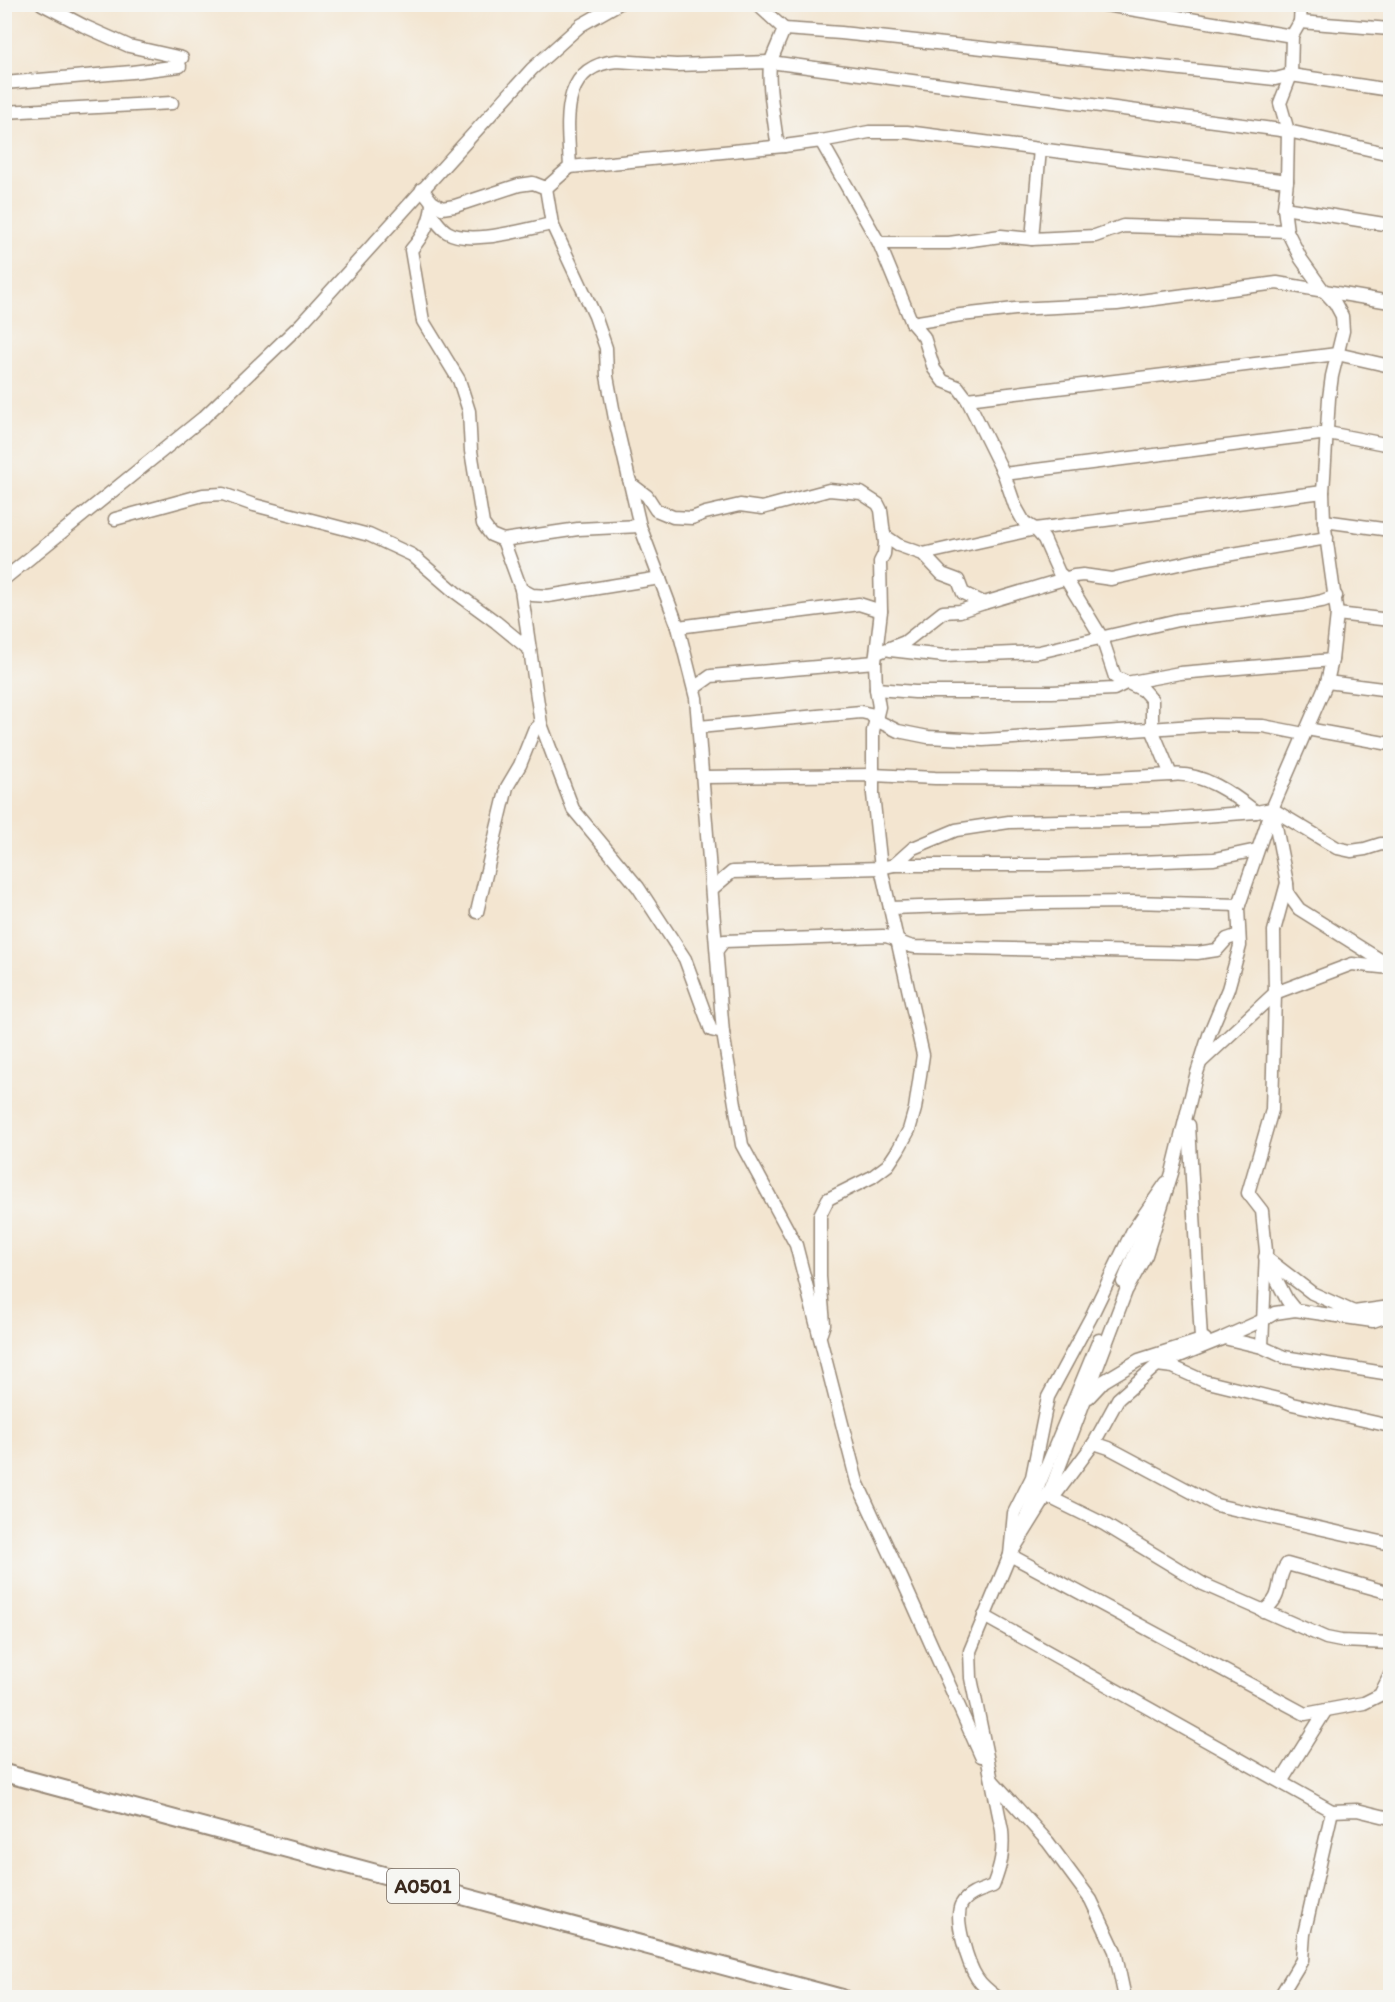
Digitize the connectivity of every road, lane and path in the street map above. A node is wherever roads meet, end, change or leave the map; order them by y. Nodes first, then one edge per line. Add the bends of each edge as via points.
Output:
1 (42, 4) edge
2 (618, 4) edge
3 (757, 4) edge
4 (1100, 4) edge
5 (1301, 4) edge
6 (1300, 22) junction
7 (784, 29) junction
8 (1390, 29) edge
9 (1293, 36) junction
10 (770, 62) junction
11 (1291, 75) junction
12 (4, 83) edge
13 (1390, 90) edge
14 (172, 103) dead end
15 (4, 112) edge
16 (1288, 131) junction
17 (821, 141) junction
18 (784, 146) junction
19 (1040, 149) junction
20 (1390, 154) edge
21 (570, 168) junction
22 (1287, 181) junction
23 (546, 188) junction
24 (422, 189) junction
25 (1284, 208) junction
26 (432, 209) junction
27 (552, 224) junction
28 (1390, 225) edge
29 (1287, 231) junction
30 (1032, 239) junction
31 (879, 243) junction
32 (1323, 290) junction
33 (1390, 302) edge
34 (912, 323) junction
35 (1337, 354) junction
36 (1390, 366) edge
37 (967, 399) junction
38 (1328, 433) junction
39 (1390, 445) edge
40 (1004, 474) junction
41 (628, 478) junction
42 (1323, 492) junction
43 (116, 519) dead end
44 (1324, 521) junction
45 (640, 526) junction
46 (1035, 529) junction
47 (1390, 530) edge
48 (885, 536) junction
49 (1327, 538) junction
50 (504, 540) junction
51 (923, 554) junction
52 (660, 578) junction
53 (4, 579) edge
54 (1066, 579) junction
55 (521, 589) junction
56 (1336, 596) junction
57 (984, 603) junction
58 (881, 611) junction
59 (1337, 614) junction
60 (1390, 620) edge
61 (678, 627) junction
62 (1102, 638) junction
63 (530, 650) junction
64 (880, 655) junction
65 (1332, 660) junction
66 (1327, 682) junction
67 (1126, 683) junction
68 (694, 688) junction
69 (876, 689) junction
70 (1390, 690) edge
71 (876, 720) junction
72 (542, 724) junction
73 (699, 727) junction
74 (1152, 729) junction
75 (1305, 731) junction
76 (1390, 744) edge
77 (873, 775) junction
78 (1171, 775) junction
79 (703, 777) junction
80 (1272, 809) junction
81 (1256, 812) junction
82 (1390, 845) edge
83 (1257, 850) junction
84 (894, 865) junction
85 (881, 868) junction
86 (1287, 884) junction
87 (712, 889) junction
88 (1239, 905) junction
89 (890, 908) junction
90 (477, 912) dead end
91 (1239, 935) junction
92 (896, 939) junction
93 (717, 950) junction
94 (1390, 967) edge
95 (1275, 993) junction
96 (723, 1033) junction
97 (1200, 1063) junction
98 (1188, 1110) junction
99 (1172, 1173) junction
100 (1163, 1187) junction
101 (1265, 1257) junction
102 (1390, 1307) edge
103 (1294, 1310) junction
104 (1390, 1315) edge
105 (1263, 1320) junction
106 (820, 1336) junction
107 (1224, 1338) junction
108 (1201, 1339) junction
109 (1262, 1347) junction
110 (1157, 1365) junction
111 (1390, 1374) edge
112 (1085, 1400) junction
113 (1390, 1426) edge
114 (1094, 1443) junction
115 (1050, 1497) junction
116 (1390, 1544) edge
117 (1010, 1555) junction
118 (1390, 1593) edge
119 (1263, 1611) junction
120 (982, 1620) junction
121 (1390, 1643) edge
122 (1390, 1675) edge
123 (1326, 1710) junction
124 (4, 1773) edge
125 (990, 1777) junction
126 (1281, 1782) junction
127 (1332, 1811) junction
128 (1390, 1818) edge
129 (842, 1998) edge
130 (998, 1998) edge
131 (1125, 1998) edge
132 (1279, 1998) edge

1 - 12 street via 129,46 181,62 132,72
2 - 24 street via 581,25 532,69
3 - 7 street
4 - 9 street
5 - 6 street
6 - 8 street
6 - 9 street
7 - 10 street
7 - 11 street via 1275,79
9 - 11 street
10 - 16 street
10 - 18 street via 777,142
10 - 21 street via 649,65 617,61 584,72 573,88 569,111
11 - 13 street
11 - 16 street via 1280,103
14 - 15 street
16 - 20 street
16 - 22 street
17 - 18 street
17 - 19 street via 869,132 907,132
17 - 31 street
18 - 21 street
19 - 22 street
19 - 30 street
21 - 23 street
22 - 25 street
23 - 26 street via 533,183 519,185 455,206
23 - 27 street
24 - 26 street
24 - 53 street via 301,324 204,417
25 - 28 street
25 - 29 street
26 - 27 street via 445,231 472,239
26 - 50 street via 411,250 423,321 459,380 469,411 483,524 491,535
27 - 41 street via 606,348 607,376
29 - 30 street via 1123,226 1095,236
29 - 32 street
30 - 31 street via 1001,236 949,243
31 - 34 street
32 - 33 street
32 - 34 street via 1277,283 1118,304 1015,309
32 - 35 street via 1342,316
34 - 37 street via 924,337 934,369
35 - 36 street
35 - 37 street
35 - 38 street
37 - 40 street
38 - 39 street
38 - 40 street
38 - 42 street
40 - 46 street via 1024,522
41 - 45 street
41 - 48 street via 656,510 673,517 692,518 740,505 762,508 829,490 861,493 878,504
42 - 44 street
42 - 46 street
43 - 63 street via 203,495 223,494 369,535 412,555
44 - 47 street
44 - 49 street
45 - 50 street via 578,529
45 - 52 street
46 - 51 street
46 - 54 street
48 - 51 street
48 - 58 street via 880,562
49 - 54 street via 1112,579 1083,575
49 - 56 street
50 - 55 street
51 - 57 street via 942,574 958,580 963,592
52 - 55 street via 548,596 532,595
52 - 61 street
54 - 57 street
54 - 62 street
55 - 63 street
56 - 59 street
56 - 62 street via 1303,605 1178,620
57 - 64 street via 943,612 912,638
58 - 61 street via 859,604
58 - 64 street
59 - 60 street
59 - 65 street
61 - 68 street
62 - 64 street via 1039,652
62 - 67 street via 1115,677
63 - 72 street
64 - 68 street via 711,676
64 - 69 street
65 - 66 street
65 - 67 street via 1180,673
66 - 70 street
66 - 75 street
67 - 69 street via 1114,689 1052,692
67 - 74 street via 1143,690 1152,700
68 - 73 street
69 - 71 street
71 - 73 street via 861,711
71 - 74 street via 898,731 928,737 983,740
71 - 77 street
72 - 90 street via 534,730 507,787
72 - 96 street via 573,809 638,887 685,959 711,1030
73 - 79 street
74 - 75 street via 1209,725
74 - 78 street
75 - 76 street
75 - 80 street
77 - 78 street
77 - 79 street
77 - 85 street
78 - 81 street via 1219,786
79 - 87 street
80 - 81 street
80 - 82 street via 1337,848 1351,851
80 - 83 street
80 - 86 street
81 - 84 street via 998,824 956,830 913,848
83 - 84 street via 1214,859
83 - 88 street
84 - 85 street
85 - 87 street via 732,872
85 - 89 street
86 - 94 street via 1288,894 1299,909
86 - 95 street via 1274,931
87 - 93 street
88 - 89 street via 1132,902
88 - 91 street
89 - 92 street
91 - 92 street via 1227,939 1217,950 1197,952 915,947
91 - 97 street via 1240,946 1228,989
92 - 93 street via 883,936 724,941
92 - 106 street via 923,1055 915,1109 909,1130 888,1165 828,1199 820,1215 824,1324
93 - 96 street
94 - 95 street via 1352,964
95 - 97 street
95 - 101 street via 1272,1110 1248,1193 1262,1211
96 - 106 street via 742,1144 796,1245
97 - 98 street
98 - 99 street
98 - 108 street
99 - 100 street
99 - 112 street via 1146,1255 1126,1291
100 - 117 street
100 - 117 street via 1132,1232 1048,1397 1032,1477 1014,1513
101 - 102 street via 1312,1293 1354,1312
101 - 103 street
101 - 105 street
103 - 104 street via 1373,1321
103 - 105 street via 1275,1312
105 - 107 street
105 - 109 street
106 - 125 street via 857,1482
107 - 108 street
107 - 109 street
107 - 110 street
108 - 112 street via 1138,1360 1104,1381
109 - 111 street via 1284,1357
110 - 113 street via 1173,1367 1204,1381
110 - 114 street via 1118,1398
112 - 115 street
114 - 115 street
114 - 116 street via 1216,1506
115 - 117 street
115 - 119 street via 1104,1524 1203,1584
117 - 120 street
117 - 123 street via 1305,1714
118 - 119 street via 1287,1564 1279,1595
119 - 121 street via 1326,1638
120 - 125 street via 970,1652 970,1678
120 - 126 street
122 - 123 street via 1380,1695 1364,1703
123 - 126 street
124 - 129 highway, A0501
125 - 130 street via 1004,1849 993,1886 967,1897 960,1906 959,1919 966,1955 977,1978
125 - 131 street via 1048,1842 1091,1900 1115,1950
126 - 127 street
127 - 128 street via 1357,1810
127 - 132 street via 1304,1934 1302,1960

